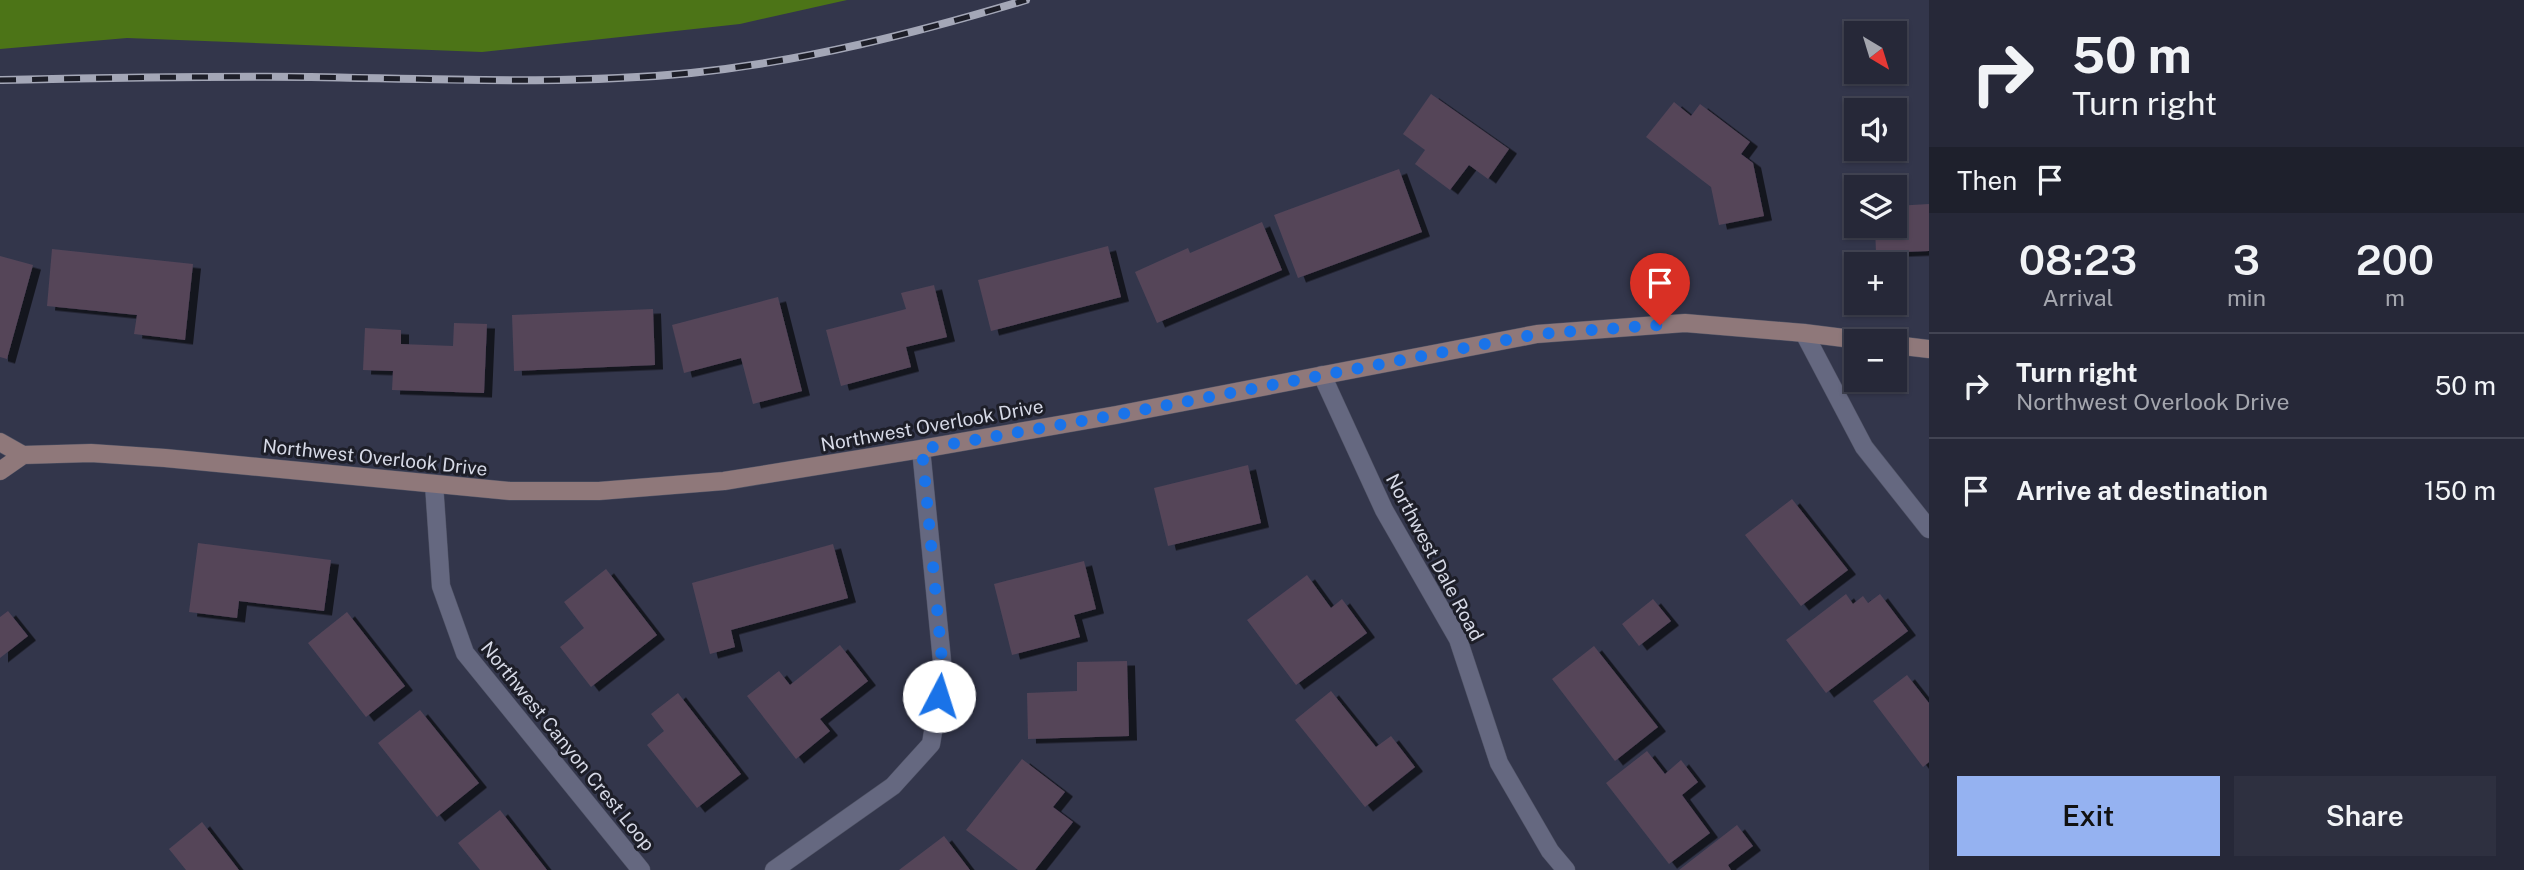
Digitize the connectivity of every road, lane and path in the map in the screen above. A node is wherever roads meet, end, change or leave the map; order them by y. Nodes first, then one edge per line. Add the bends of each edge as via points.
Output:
1 (1804, 333) junction
2 (1844, 338) edge
3 (1907, 346) edge
4 (1929, 349) edge
5 (1322, 375) junction
6 (0, 442) edge
7 (922, 449) junction
8 (23, 455) junction
9 (0, 471) edge
10 (434, 484) junction
11 (1929, 530) edge
12 (641, 870) edge
13 (774, 870) edge
14 (1566, 870) edge

1 - 2 street, Northwest Overlook Drive
1 - 5 street, Northwest Overlook Drive via 1685,323 1537,334
1 - 11 street via 1864,447
3 - 4 street
5 - 7 street, Northwest Overlook Drive
5 - 14 street, Northwest Dale Road via 1384,510 1458,639 1499,763
6 - 8 street
7 - 10 street, Northwest Overlook Drive via 724,481 599,491 510,491
7 - 13 street via 943,671 931,744 893,786
8 - 9 street
8 - 10 street, Northwest Overlook Drive via 153,457
10 - 12 street, Northwest Canyon Crest Loop via 441,586 466,653

